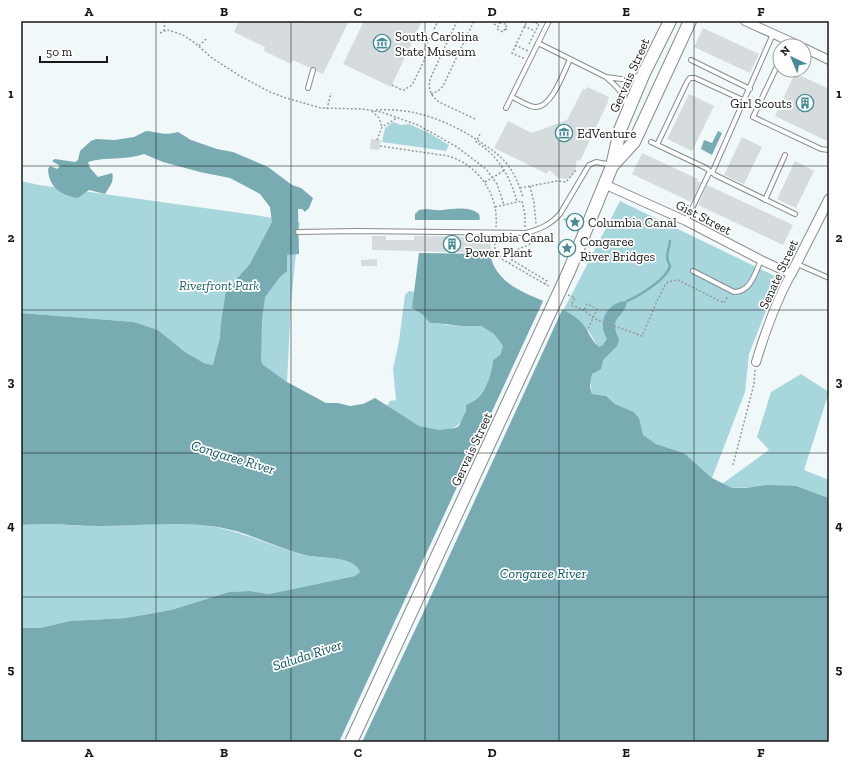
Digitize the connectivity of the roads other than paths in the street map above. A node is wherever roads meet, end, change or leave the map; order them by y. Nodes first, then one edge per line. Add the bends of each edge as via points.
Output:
1 (549, 21) edge
2 (670, 21) edge
3 (690, 21) edge
4 (745, 21) edge
5 (773, 34) junction
6 (780, 38) edge
7 (538, 43) junction
8 (812, 52) edge
9 (570, 59) junction
10 (691, 60) dead end
11 (829, 60) edge
12 (313, 70) dead end
13 (644, 73) junction
14 (606, 77) junction
15 (772, 77) edge
16 (308, 88) dead end
17 (750, 88) junction
18 (512, 97) junction
19 (745, 101) junction
20 (506, 108) dead end
21 (628, 112) junction
22 (651, 142) dead end
23 (657, 145) junction
24 (829, 150) edge
25 (785, 155) dead end
26 (612, 166) junction
27 (711, 172) junction
28 (604, 184) junction
29 (765, 200) junction
30 (829, 201) edge
31 (795, 214) dead end
32 (686, 221) junction
33 (298, 232) dead end
34 (761, 260) junction
35 (796, 264) junction
36 (692, 271) dead end
37 (791, 274) junction
38 (829, 278) edge
39 (756, 362) road end
40 (351, 742) edge

1 - 7 lane
2 - 13 main road, Gervais Street
3 - 26 main road, Gervais Street via 634,142
4 - 5 street
5 - 6 street
5 - 17 lane
7 - 9 lane
7 - 18 lane
8 - 11 street
9 - 14 lane
9 - 18 lane via 545,104 532,106
10 - 17 lane
12 - 16 lane
13 - 14 lane via 621,80
13 - 21 main road, Gervais Street
14 - 21 lane via 622,94
15 - 24 lane via 753,117 821,150
17 - 19 lane
18 - 20 lane
19 - 23 lane via 690,78
19 - 27 lane
21 - 26 main road, Gervais Street via 620,130
22 - 23 lane
23 - 27 lane
25 - 29 lane
26 - 28 main road, Gervais Street
26 - 33 lane via 596,162 589,165 555,220 544,228 526,232
27 - 29 lane
27 - 32 lane
28 - 32 street, Gist Street
28 - 40 main road, Gervais Street, bridge via 568,271
29 - 31 lane
30 - 35 street, Senate Street
32 - 34 street, Gist Street
34 - 36 lane via 749,285 740,292 734,292
34 - 37 street, Gist Street
35 - 37 street, Senate Street
35 - 38 lane
37 - 39 street, Senate Street via 761,343

